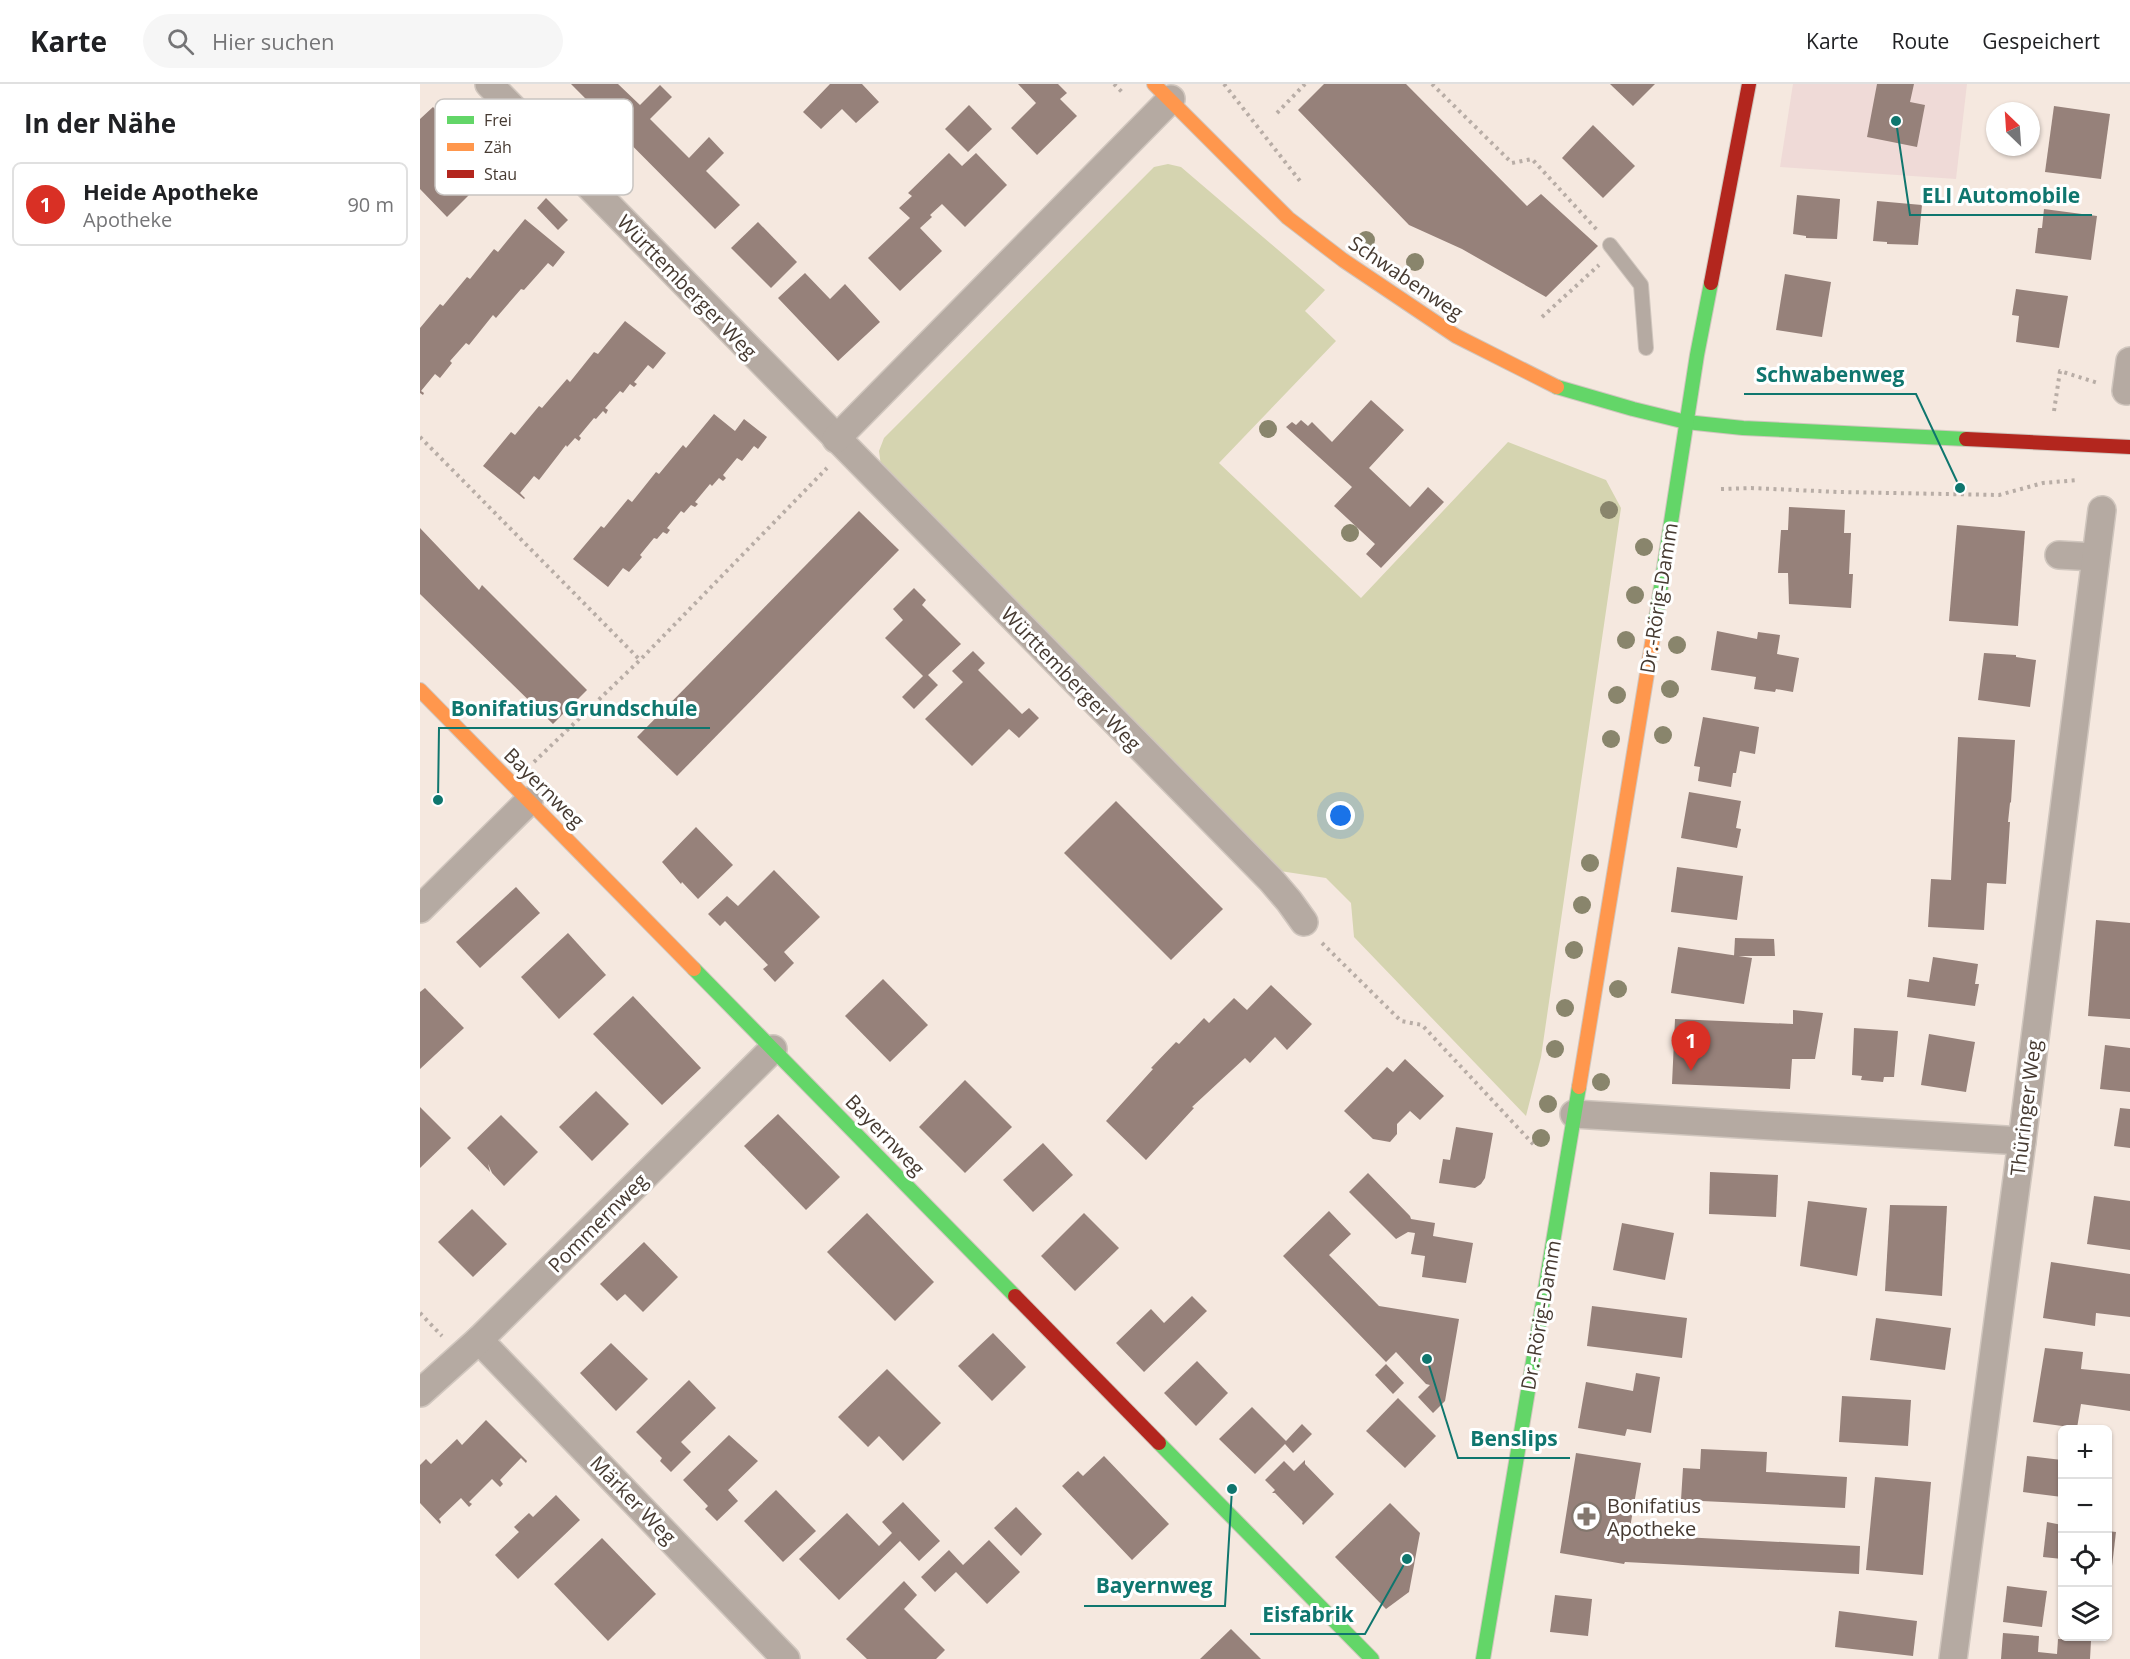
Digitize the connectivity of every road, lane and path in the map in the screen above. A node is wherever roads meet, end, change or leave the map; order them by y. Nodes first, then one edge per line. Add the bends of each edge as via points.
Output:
1 (489, 84) edge
2 (1224, 84) edge
3 (1305, 84) edge
4 (1432, 84) edge
5 (1749, 84) edge
6 (1162, 92) edge
7 (504, 99) edge
8 (1277, 113) dead end
9 (1306, 188) dead end
10 (598, 195) edge
11 (1610, 245) junction
12 (1542, 317) dead end
13 (1647, 348) dead end
14 (2130, 362) edge
15 (2126, 391) dead end
16 (1686, 422) junction
17 (420, 437) edge
18 (841, 444) junction
19 (2130, 447) edge
20 (2089, 480) dead end
21 (1721, 489) dead end
22 (2102, 510) dead end
23 (2060, 555) dead end
24 (2095, 557) junction
25 (640, 660) junction
26 (420, 690) edge
27 (520, 792) junction
28 (420, 909) edge
29 (1304, 922) dead end
30 (1335, 957) dead end
31 (773, 1049) junction
32 (1574, 1114) junction
33 (2022, 1141) junction
34 (1568, 1152) junction
35 (479, 1340) junction
36 (420, 1393) edge
37 (786, 1659) edge
38 (1372, 1659) edge
39 (1483, 1659) edge
40 (1953, 1659) edge

1 - 7 street, Württemberger Weg
2 - 9 path
3 - 8 path
4 - 11 path via 1512,163 1532,159
5 - 16 street, Dr.-Rörig-Damm
6 - 16 street, Schwabenweg via 1288,218 1456,336 1558,387
6 - 18 street
10 - 18 street, Württemberger Weg
11 - 12 path via 1604,261
11 - 13 lane via 1641,285
14 - 15 street
16 - 19 street, Schwabenweg
16 - 32 street, Dr.-Rörig-Damm
17 - 25 path
18 - 25 path
18 - 29 street, Württemberger Weg via 1271,880
20 - 21 path via 2043,483 1999,495
22 - 24 street, Thüringer Weg
23 - 24 street
24 - 33 street, Thüringer Weg
25 - 27 path
26 - 27 street, Bayernweg
27 - 28 street
27 - 31 street, Bayernweg
30 - 34 path via 1401,1021 1422,1025 1535,1146
31 - 35 street, Pommernweg
31 - 38 street, Bayernweg
32 - 33 street
32 - 34 street, Dr.-Rörig-Damm
33 - 40 street, Thüringer Weg
34 - 39 street, Dr.-Rörig-Damm
35 - 36 street, Pommernweg
35 - 37 street, Märker Weg

